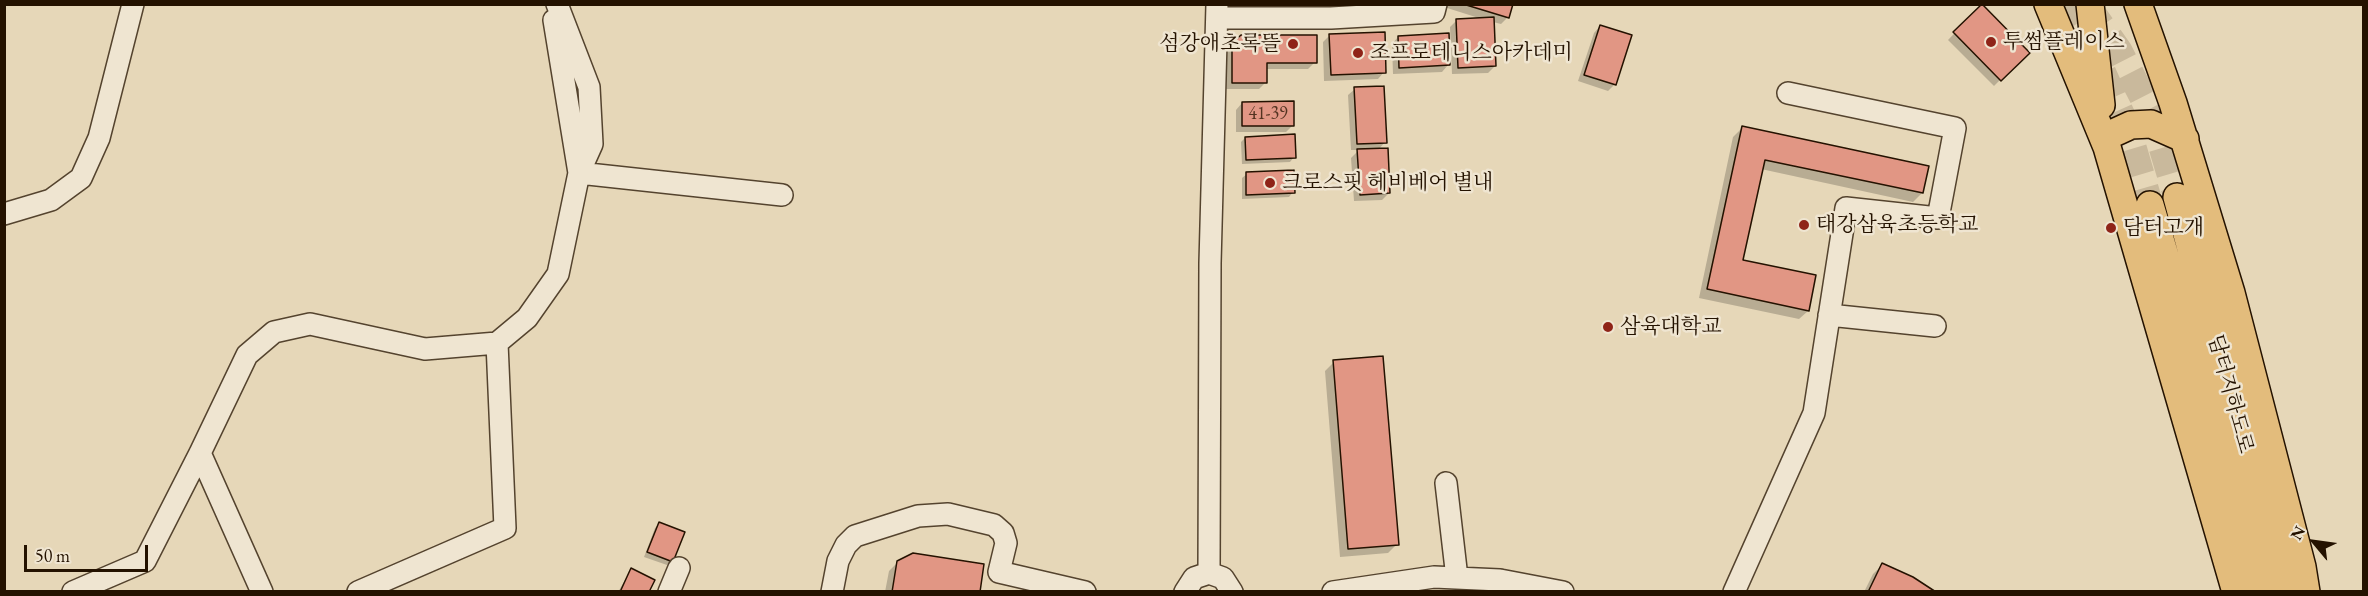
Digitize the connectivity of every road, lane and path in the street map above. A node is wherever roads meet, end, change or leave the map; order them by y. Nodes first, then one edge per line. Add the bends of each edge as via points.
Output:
1 (133, 4) edge
2 (552, 4) edge
3 (557, 4) edge
4 (1436, 4) edge
5 (2048, 4) edge
6 (2090, 4) edge
7 (2138, 4) edge
8 (1217, 11) edge
9 (1332, 11) edge
10 (1788, 93) dead end
11 (2185, 139) junction
12 (2107, 141) junction
13 (579, 173) junction
14 (782, 195) dead end
15 (2177, 197) tunnel mouth
16 (2151, 205) tunnel mouth
17 (4, 214) edge
18 (1829, 315) junction
19 (1935, 326) dead end
20 (497, 342) junction
21 (200, 453) junction
22 (1446, 483) dead end
23 (679, 568) dead end
24 (1209, 573) junction
25 (1457, 578) junction
26 (1499, 586) edge
27 (72, 591) edge
28 (262, 591) edge
29 (358, 591) edge
30 (669, 591) edge
31 (832, 591) edge
32 (1085, 591) edge
33 (1185, 591) edge
34 (1232, 591) edge
35 (1333, 591) edge
36 (1563, 591) edge
37 (1734, 591) edge
38 (2236, 591) edge
39 (2264, 591) edge
40 (2284, 591) edge
41 (2306, 591) edge

1 - 17 street via 99,138 81,178 51,200
2 - 13 street
3 - 13 street via 589,87 591,144
4 - 9 street via 1434,12
5 - 12 main road
6 - 12 main road
7 - 11 main road
8 - 9 street
8 - 24 street via 1210,263
10 - 18 street via 1955,128 1938,218 1846,208
11 - 12 main road via 2151,124 2131,125
11 - 41 main road via 2231,293
12 - 38 main road
13 - 14 street
13 - 20 street via 558,274 527,318
15 - 40 main road, 담터지하도로
16 - 39 main road, 담터지하도로
18 - 19 street
18 - 37 street via 1814,412
20 - 21 street via 425,349 310,324 274,332 247,355
20 - 29 street via 505,528
21 - 27 street via 145,561
21 - 28 street
22 - 25 street
23 - 30 street
24 - 33 street via 1194,578
24 - 34 street via 1223,578
25 - 26 street
25 - 35 street
26 - 36 street
31 - 32 street via 838,561 855,536 918,516 948,514 994,525 1004,533 1006,543 999,572

